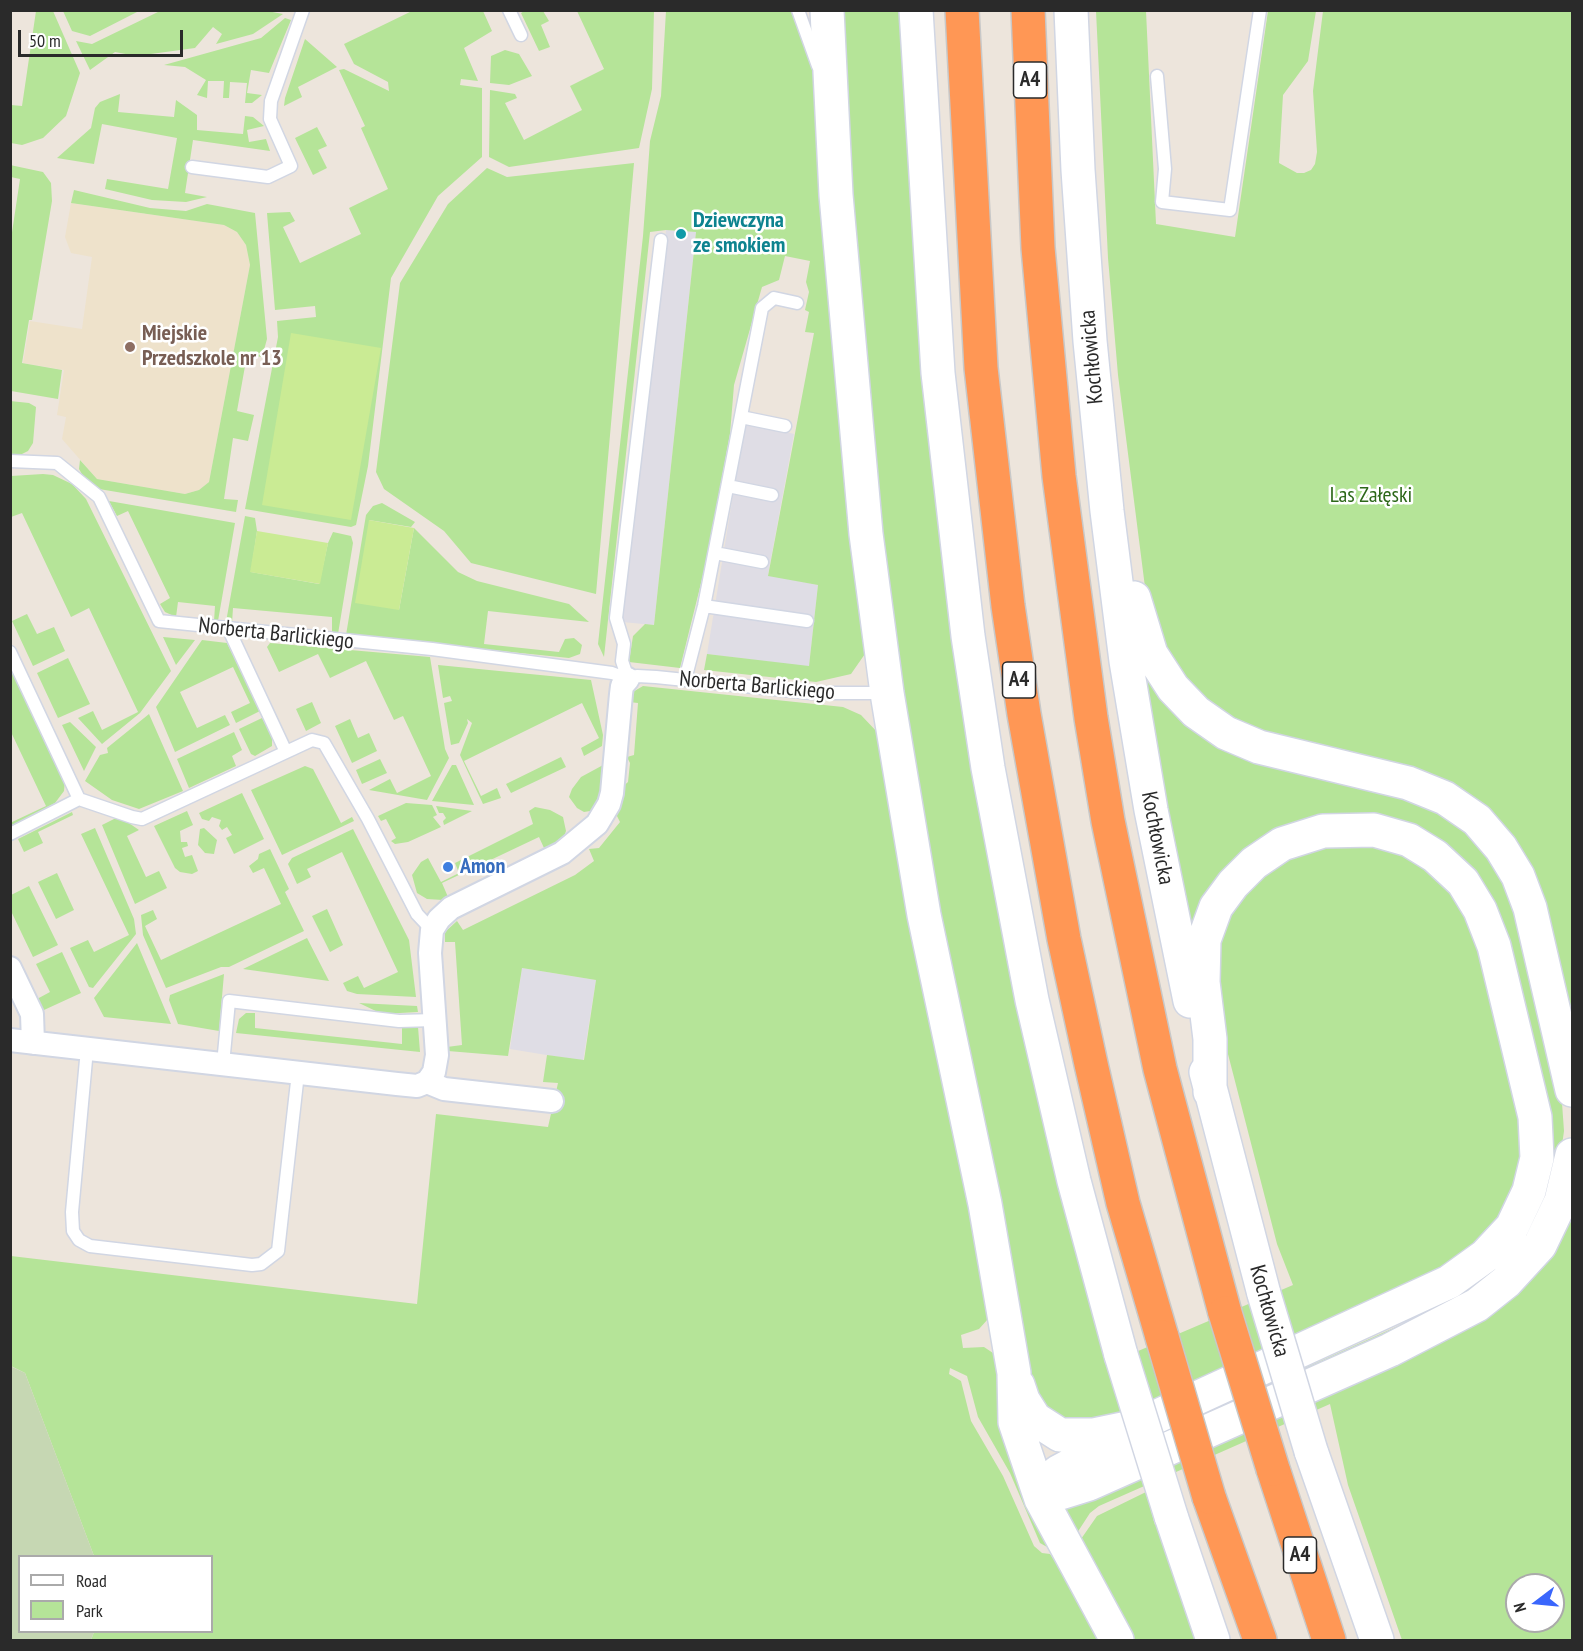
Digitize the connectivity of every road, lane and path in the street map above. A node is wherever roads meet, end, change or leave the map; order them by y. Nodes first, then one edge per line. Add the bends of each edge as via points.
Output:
1 (303, 10) edge
2 (508, 10) edge
3 (798, 10) edge
4 (827, 10) edge
5 (916, 10) edge
6 (962, 10) edge
7 (1028, 10) edge
8 (1071, 10) edge
9 (1260, 10) edge
10 (521, 35) dead end
11 (1157, 76) dead end
12 (831, 97) junction
13 (192, 167) dead end
14 (661, 240) dead end
15 (797, 303) dead end
16 (741, 417) junction
17 (785, 426) dead end
18 (10, 461) edge
19 (728, 486) junction
20 (771, 495) dead end
21 (1107, 511) junction
22 (715, 553) junction
23 (762, 562) dead end
24 (704, 606) junction
25 (807, 621) dead end
26 (230, 630) junction
27 (10, 652) edge
28 (628, 679) junction
29 (685, 680) junction
30 (887, 693) junction
31 (286, 752) junction
32 (79, 799) junction
33 (10, 834) edge
34 (432, 930) junction
35 (10, 968) edge
36 (435, 1020) junction
37 (22, 1042) edge
38 (87, 1049) junction
39 (223, 1064) junction
40 (298, 1073) junction
41 (427, 1082) junction
42 (1572, 1090) edge
43 (1210, 1092) junction
44 (552, 1101) dead end
45 (1572, 1155) edge
46 (1014, 1374) junction
47 (1136, 1426) junction
48 (1041, 1499) junction
49 (1117, 1641) edge
50 (1213, 1641) edge
51 (1260, 1641) edge
52 (1329, 1641) edge
53 (1377, 1641) edge

1 - 13 lane via 271,101 270,119 291,166 268,177
2 - 10 lane
3 - 12 lane
4 - 12 main road
5 - 50 main road, bridge via 938,373 971,658 996,811 1030,989 1074,1181 1121,1355
6 - 51 highway, A4, bridge via 981,368 1008,606 1064,939 1124,1203 1209,1497
7 - 52 highway, A4, bridge via 1038,248 1059,476 1108,821 1155,1047 1225,1313
8 - 21 main road, Kochłowicka via 1078,181
9 - 11 lane via 1230,210 1162,202 1165,169
12 - 30 main road via 850,375
14 - 28 lane via 616,618
15 - 16 lane via 774,298 762,308
16 - 17 lane
16 - 19 lane
18 - 26 lane, Norberta Barlickiego via 57,464 99,497 159,621
19 - 20 lane
19 - 22 lane
21 - 42 main road via 1151,654 1173,688 1196,712 1226,733 1259,747 1408,783 1445,798 1477,820 1501,848 1518,876 1530,908
21 - 43 main road, Kochłowicka via 1126,661 1151,810
22 - 23 lane
22 - 24 lane
24 - 25 lane
24 - 29 lane
26 - 28 lane, Norberta Barlickiego via 432,650 612,673
26 - 31 lane
27 - 32 lane
28 - 29 lane, Norberta Barlickiego via 637,676
28 - 34 street via 622,686 612,793 597,824 562,853 451,909
29 - 30 lane, Norberta Barlickiego via 812,693
30 - 46 main road via 924,915 985,1204
31 - 32 lane via 142,819
31 - 34 lane via 312,740 324,743 417,914
32 - 33 lane
34 - 36 street
35 - 37 street via 32,1014
36 - 39 lane via 399,1021 230,1001
36 - 41 street via 437,1056
37 - 38 street
38 - 39 street
38 - 40 lane via 72,1212 73,1231 79,1240 90,1246 252,1265 261,1264 278,1251
39 - 40 street
40 - 41 street via 417,1086
41 - 44 street via 444,1089
43 - 47 main road via 1204,940 1216,907 1254,863 1282,844 1323,831 1374,830 1408,840 1435,856 1463,882 1480,910 1494,946 1535,1117 1537,1158 1529,1191 1512,1227 1485,1256 1449,1282
43 - 53 main road, Kochłowicka, bridge via 1311,1451
45 - 48 main road via 1561,1201 1540,1245 1506,1282 1477,1305 1390,1350 1089,1484
46 - 47 main road via 1035,1419 1060,1435 1094,1435
46 - 48 main road via 1015,1422
47 - 48 main road via 1058,1472
48 - 49 main road

